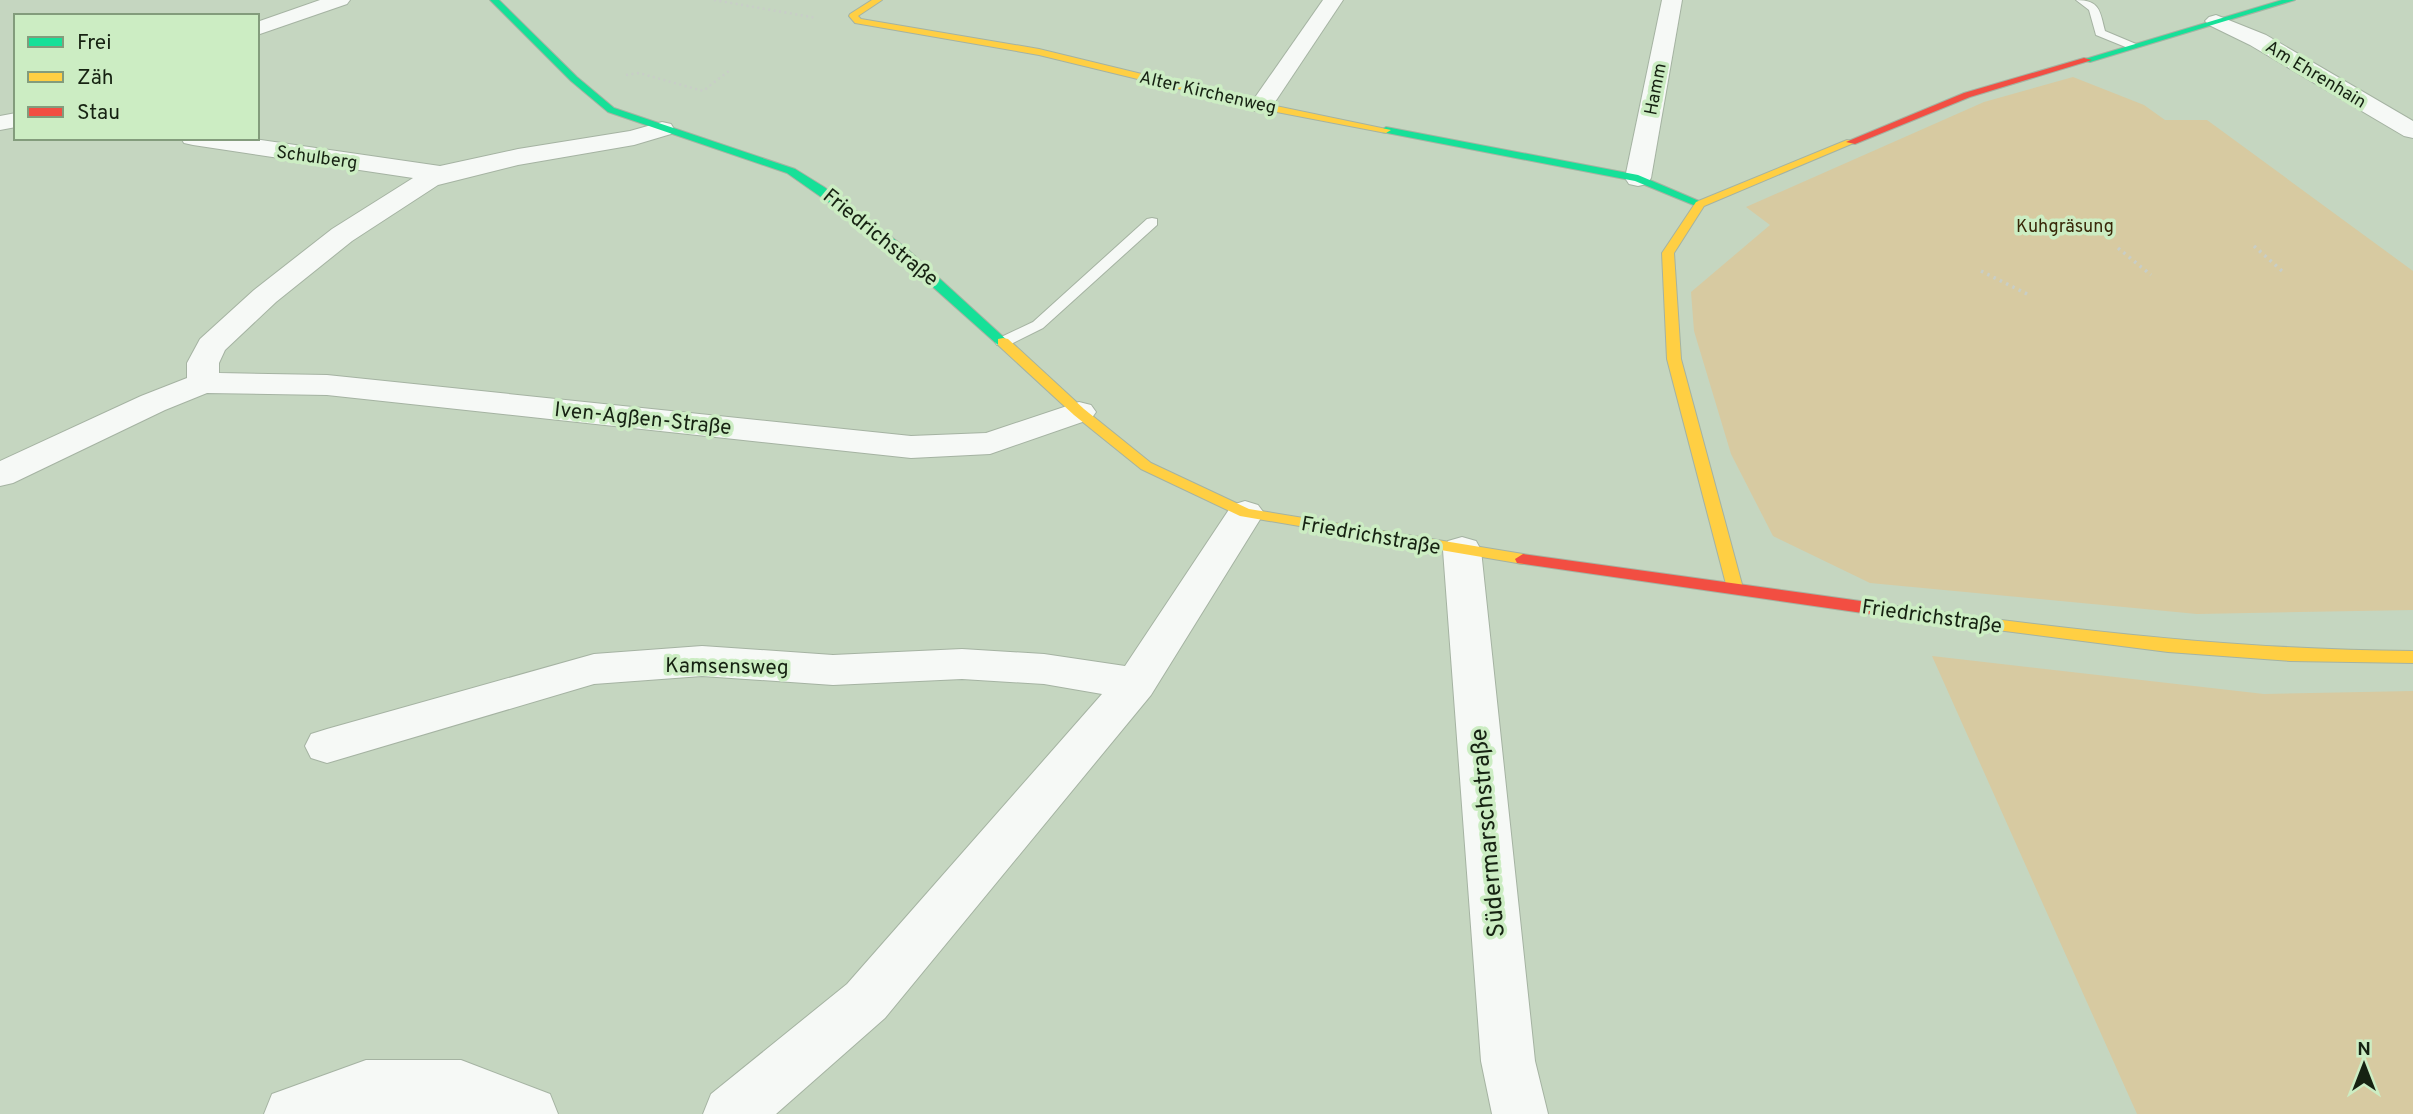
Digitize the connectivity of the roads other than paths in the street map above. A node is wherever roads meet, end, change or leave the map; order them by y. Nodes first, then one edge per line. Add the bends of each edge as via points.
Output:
1 (340, 0) edge
2 (495, 0) edge
3 (878, 0) edge
4 (1333, 0) edge
5 (1672, 0) edge
6 (2081, 0) edge
7 (2291, 0) edge
8 (2216, 21) junction
9 (259, 28) edge
10 (2132, 46) junction
11 (1261, 106) junction
12 (662, 129) junction
13 (2413, 131) edge
14 (207, 140) edge
15 (440, 174) junction
16 (1638, 178) junction
17 (1700, 204) junction
18 (1152, 222) dead end
19 (1003, 342) junction
20 (203, 383) junction
21 (1079, 412) junction
22 (0, 475) edge
23 (1245, 513) junction
24 (1462, 550) junction
25 (1735, 588) junction
26 (2413, 657) edge
27 (1136, 684) junction
28 (327, 746) dead end
29 (292, 1114) edge
30 (530, 1114) edge
31 (731, 1114) edge
32 (1520, 1114) edge

1 - 9 street
2 - 12 street, Friedrichstraße via 611,110
3 - 11 street, Alter Kirchenweg via 853,16 858,21 1038,52
4 - 11 street
5 - 16 street, Hamm
6 - 10 lane via 2094,9 2100,33
7 - 8 street
8 - 10 street
8 - 13 street, Am Ehrenhain via 2258,40
10 - 17 street via 1967,94
11 - 16 street, Alter Kirchenweg
12 - 15 street
12 - 19 street, Friedrichstraße via 791,171 817,186 907,254
14 - 15 street, Schulberg
15 - 20 street via 342,234 265,296 211,346 203,363
16 - 17 street, Alter Kirchenweg
17 - 25 street via 1668,253 1674,359
18 - 19 lane via 1038,325
19 - 21 street, Friedrichstraße
20 - 21 street, Iven-Agßen-Straße via 327,385 911,447 990,443
20 - 22 street, Iven-Agßen-Straße
21 - 23 street, Friedrichstraße via 1146,466
23 - 24 street, Friedrichstraße
23 - 27 street
24 - 25 street, Friedrichstraße
24 - 32 street, Südermarschstraße via 1508,1061
25 - 26 street, Friedrichstraße via 2189,649 2322,658
27 - 28 street, Kamsensweg via 1044,669 962,664 833,670 702,661 594,669
27 - 31 street via 866,1001
29 - 30 street via 366,1087 461,1087

